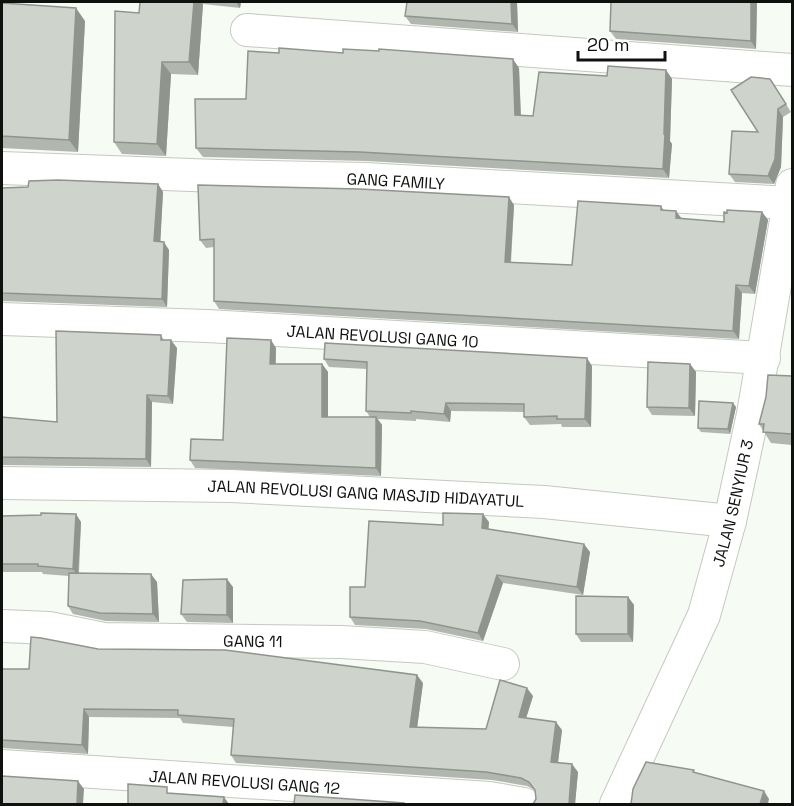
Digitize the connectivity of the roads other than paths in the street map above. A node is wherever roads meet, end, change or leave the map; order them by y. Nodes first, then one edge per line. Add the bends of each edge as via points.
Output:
1 (247, 30) dead end
2 (792, 70) edge
3 (2, 168) edge
4 (791, 194) edge
5 (2, 319) edge
6 (764, 358) junction
7 (2, 483) edge
8 (730, 521) junction
9 (2, 626) edge
10 (503, 664) dead end
11 (2, 766) edge
12 (524, 804) edge
13 (616, 804) edge

1 - 2 street
3 - 4 street, GANG FAMILY
4 - 6 street, JALAN SENYIUR 3
5 - 6 street, JALAN REVOLUSI GANG 10 via 207,326
6 - 8 street, JALAN SENYIUR 3
7 - 8 street, JALAN REVOLUSI GANG MASJID HIDAYATUL via 231,486 544,502
8 - 13 street, JALAN SENYIUR 3 via 704,615
9 - 10 street, GANG 11 via 49,628 104,639 425,647
11 - 12 street, JALAN REVOLUSI GANG 12 via 489,798

